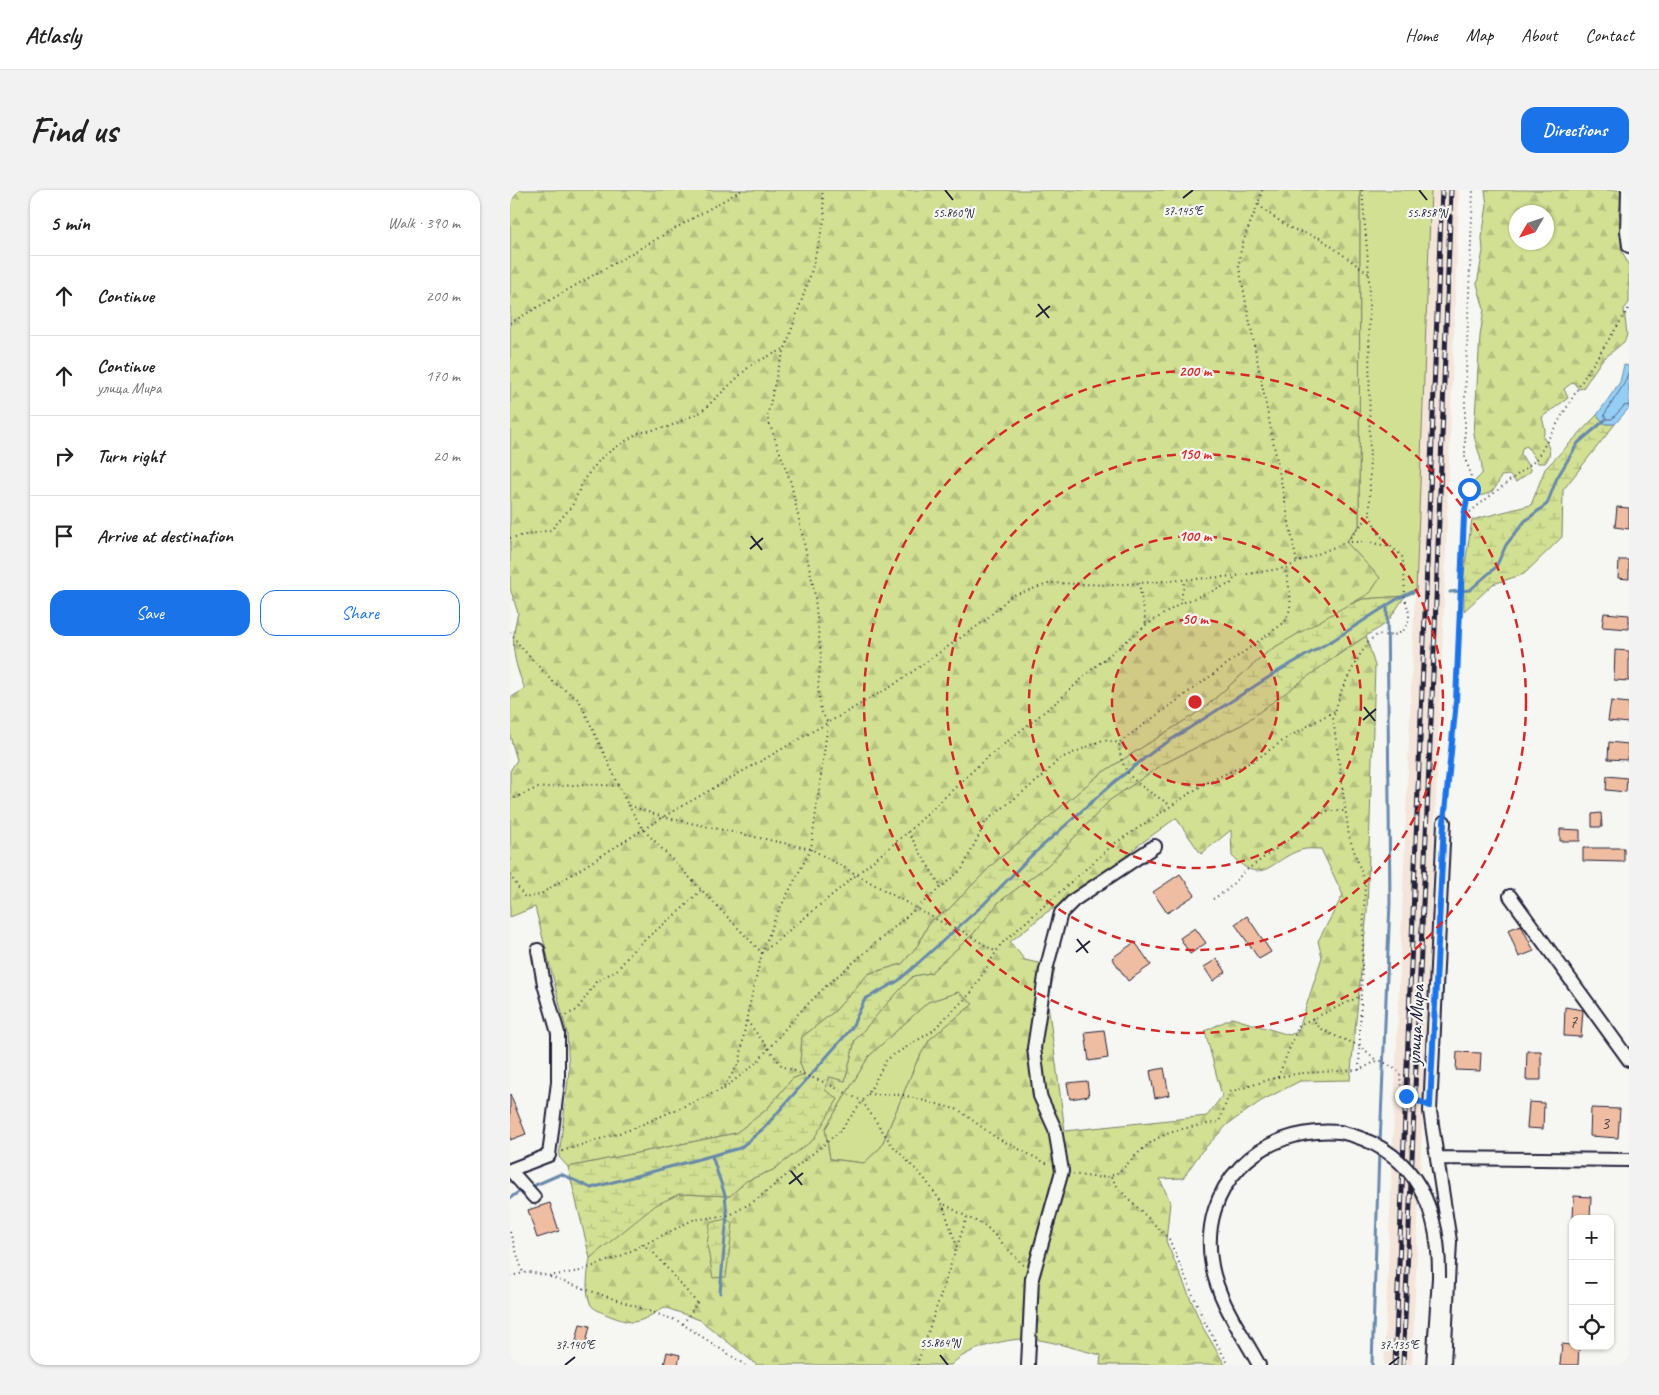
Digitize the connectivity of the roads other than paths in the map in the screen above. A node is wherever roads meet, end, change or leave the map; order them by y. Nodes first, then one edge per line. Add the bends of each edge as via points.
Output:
1 (1628, 190) edge
2 (1629, 246) edge
3 (1444, 822) road end
4 (1155, 846) dead end
5 (1510, 896) dead end
6 (538, 950) dead end
7 (1629, 1060) edge
8 (1437, 1158) junction
9 (1629, 1160) edge
10 (510, 1170) edge
11 (534, 1197) dead end
12 (1028, 1365) edge
13 (1259, 1365) edge
14 (1433, 1365) edge
15 (1444, 1365) edge

1 - 2 street
3 - 8 street, улица Мира via 1430,1106
4 - 12 street via 1074,900 1061,913 1046,970 1034,1048 1040,1096 1055,1129 1062,1172 1032,1278
5 - 7 street
6 - 10 street via 558,1033 558,1082 549,1155
8 - 9 street
8 - 15 street, улица Мира via 1450,1241
10 - 11 street
13 - 14 street, bridge via 1225,1304 1212,1267 1210,1233 1218,1200 1232,1176 1261,1149 1299,1133 1340,1132 1378,1145 1418,1182 1433,1220 1439,1258

